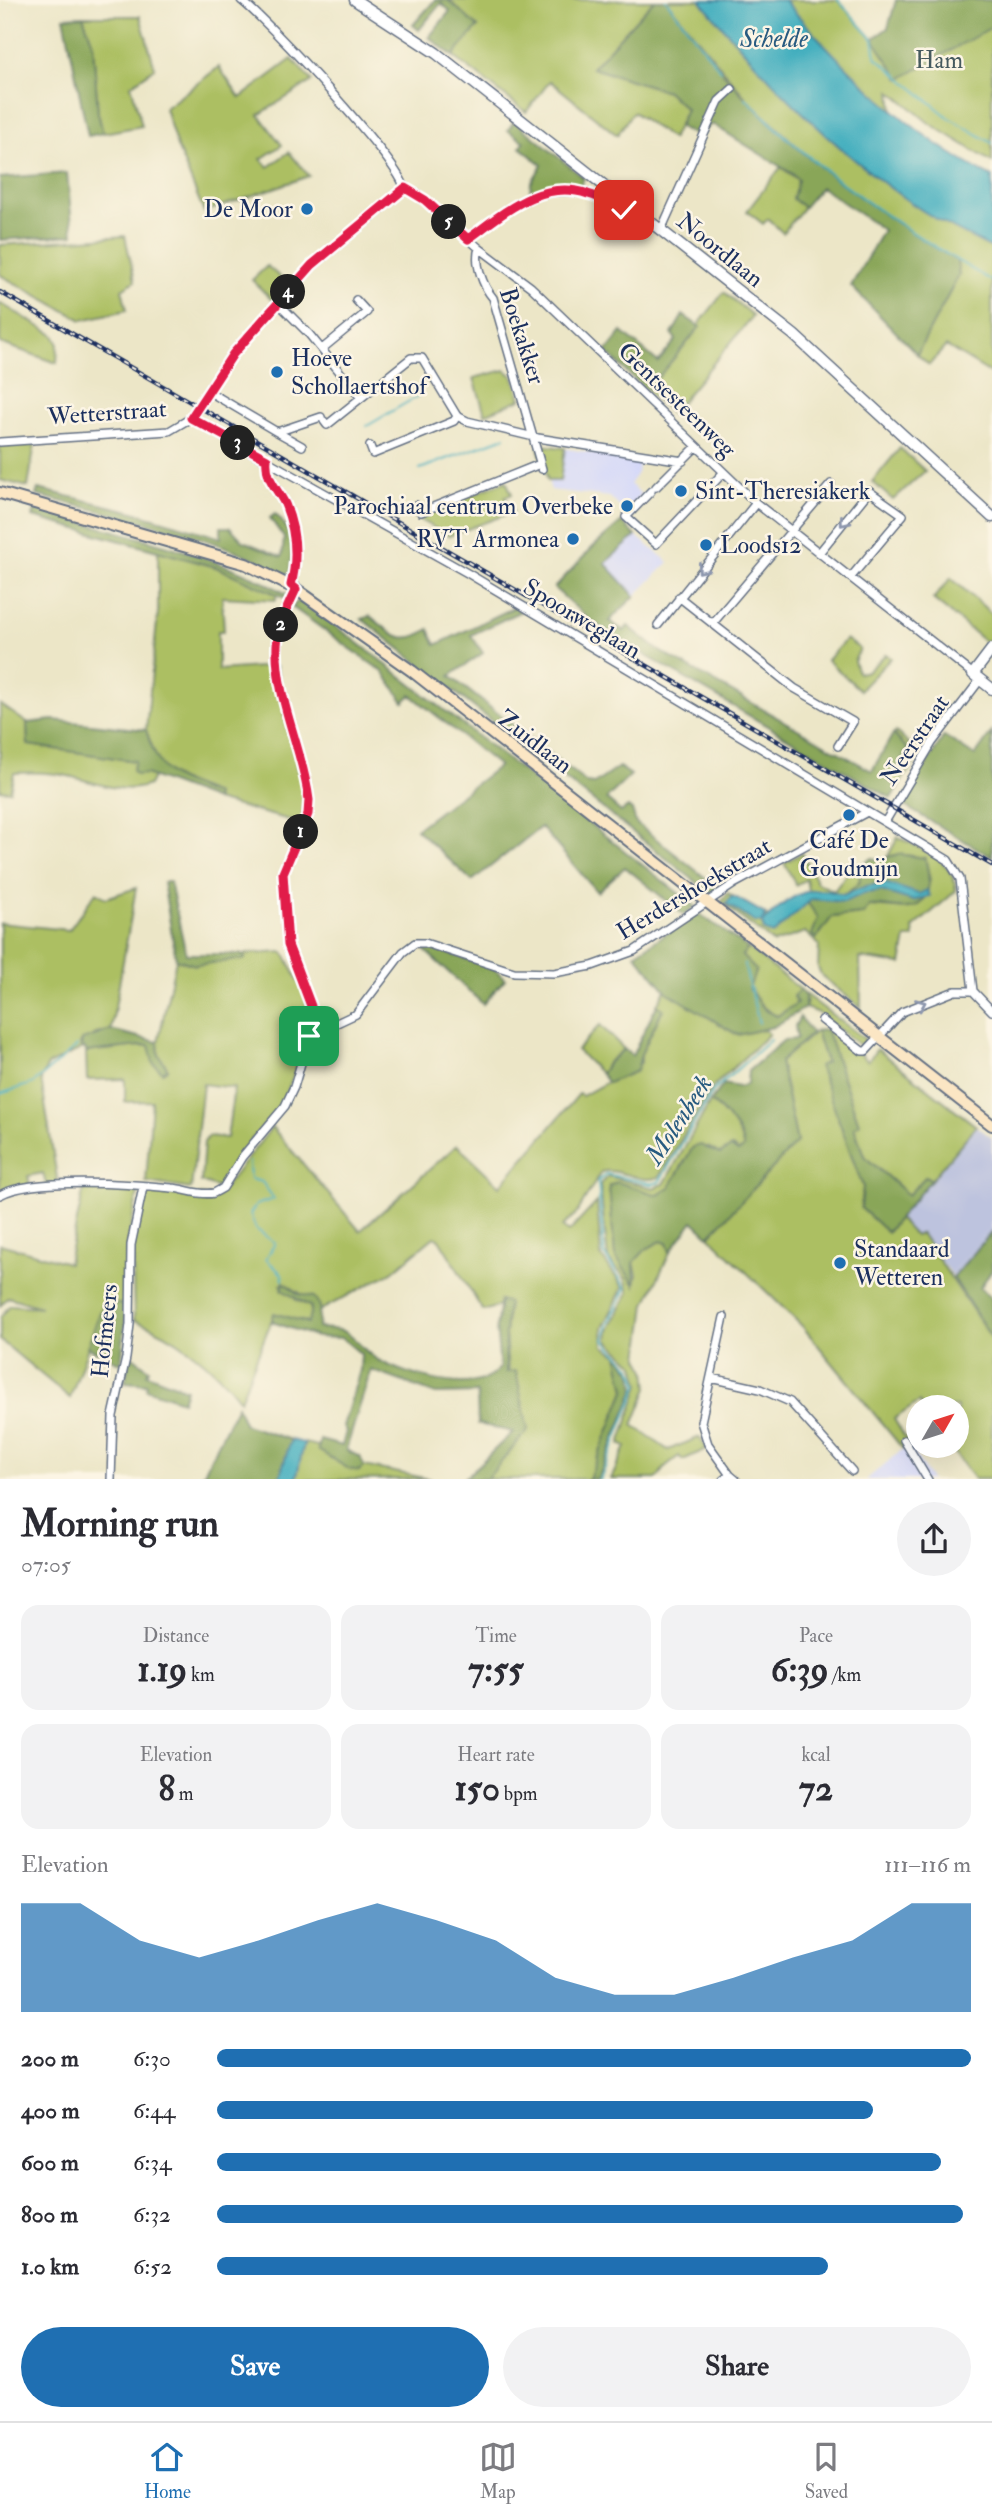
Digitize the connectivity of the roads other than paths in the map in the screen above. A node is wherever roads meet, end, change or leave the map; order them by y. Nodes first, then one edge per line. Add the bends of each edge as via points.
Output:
1 (241, 0) edge
2 (355, 0) edge
3 (732, 89) dead end
4 (592, 175) junction
5 (405, 188) junction
6 (586, 192) junction
7 (634, 208) junction
8 (661, 230) junction
9 (468, 239) junction
10 (479, 248) junction
11 (356, 300) dead end
12 (278, 303) junction
13 (322, 349) junction
14 (208, 391) junction
15 (361, 398) junction
16 (457, 416) junction
17 (191, 418) junction
18 (277, 432) junction
19 (534, 437) junction
20 (0, 442) edge
21 (302, 446) dead end
22 (370, 446) dead end
23 (696, 447) junction
24 (267, 459) junction
25 (683, 461) junction
26 (723, 473) junction
27 (831, 484) dead end
28 (0, 493) edge
29 (975, 502) junction
30 (756, 503) junction
31 (416, 505) dead end
32 (992, 517) edge
33 (992, 527) edge
34 (790, 531) junction
35 (819, 553) junction
36 (851, 577) junction
37 (294, 587) junction
38 (679, 597) junction
39 (713, 623) junction
40 (658, 625) dead end
41 (992, 649) edge
42 (976, 677) junction
43 (992, 689) edge
44 (838, 746) dead end
45 (867, 812) junction
46 (885, 822) junction
47 (706, 902) junction
48 (972, 991) junction
49 (992, 1011) edge
50 (822, 1020) dead end
51 (309, 1036) junction
52 (880, 1037) junction
53 (992, 1125) edge
54 (143, 1186) junction
55 (0, 1195) edge
56 (724, 1317) dead end
57 (711, 1378) junction
58 (904, 1440) dead end
59 (852, 1471) dead end
60 (730, 1478) edge
61 (111, 1479) edge
62 (928, 1479) edge

1 - 5 street via 272,28 389,160
2 - 4 street, Noordlaan via 436,53
3 - 8 street via 719,101
4 - 6 street
4 - 7 street, Noordlaan
5 - 9 street, Gentsesteenweg
5 - 12 street, Wetterstraat via 329,248
6 - 7 street via 624,210
6 - 9 street via 530,196
7 - 8 street, Noordlaan
8 - 29 street, Noordlaan via 794,335
9 - 10 street, Gentsesteenweg
10 - 19 street, Boekakker via 476,256
10 - 23 street, Gentsesteenweg via 531,287
11 - 13 street via 367,313
12 - 13 street
12 - 14 street, Wetterstraat
13 - 15 street
14 - 17 street, Wetterstraat
14 - 18 street
15 - 16 street via 411,358 422,358
15 - 18 street via 327,425 323,419
16 - 19 street
16 - 22 street via 373,454
17 - 20 street, Wetterstraat via 169,431
17 - 24 street, Spoorweglaan
18 - 21 street
19 - 25 street
19 - 31 street, Boekakker via 541,466 421,512
23 - 25 street
23 - 26 street, Gentsesteenweg
24 - 37 street via 269,479 286,506 295,543
24 - 45 street, Spoorweglaan
25 - 26 street via 626,517 652,541 660,542
26 - 30 street, Gentsesteenweg
27 - 34 street
28 - 37 main road, Zuidlaan via 207,551
29 - 32 street, Noordlaan
29 - 33 street, Noordlaan
30 - 34 street, Gentsesteenweg
30 -> 38 street
34 - 35 street, Gentsesteenweg
34 - 39 street
35 - 36 street, Gentsesteenweg
36 -> 35 street via 902,515 869,491
36 - 42 street, Gentsesteenweg
37 - 47 main road, Zuidlaan via 412,670
37 - 51 street via 277,646 309,800 305,823 283,873 288,945 311,1006
38 - 39 street
38 - 40 street
39 - 44 street via 794,688 853,722
41 - 42 street
42 - 43 street, Gentsesteenweg
42 - 46 street, Neerstraat
45 - 46 street, Spoorweglaan
45 - 47 street, Herdershoekstraat
46 - 48 street, Spoorweglaan via 948,860 960,879
47 - 51 street, Herdershoekstraat via 634,951 580,969 514,972 415,943 356,1014
47 - 52 main road, Zuidlaan
48 - 49 street
52 -> 48 street via 902,1012 955,991
50 - 52 street via 862,1051
51 - 54 street via 290,1097 223,1188 210,1194
52 - 53 main road, Zuidlaan
54 - 55 street via 39,1187
54 - 61 street, Hofmeers via 131,1245 130,1324 113,1416
56 - 57 street
57 - 59 street via 790,1402
57 - 60 street via 701,1422
58 - 62 street

